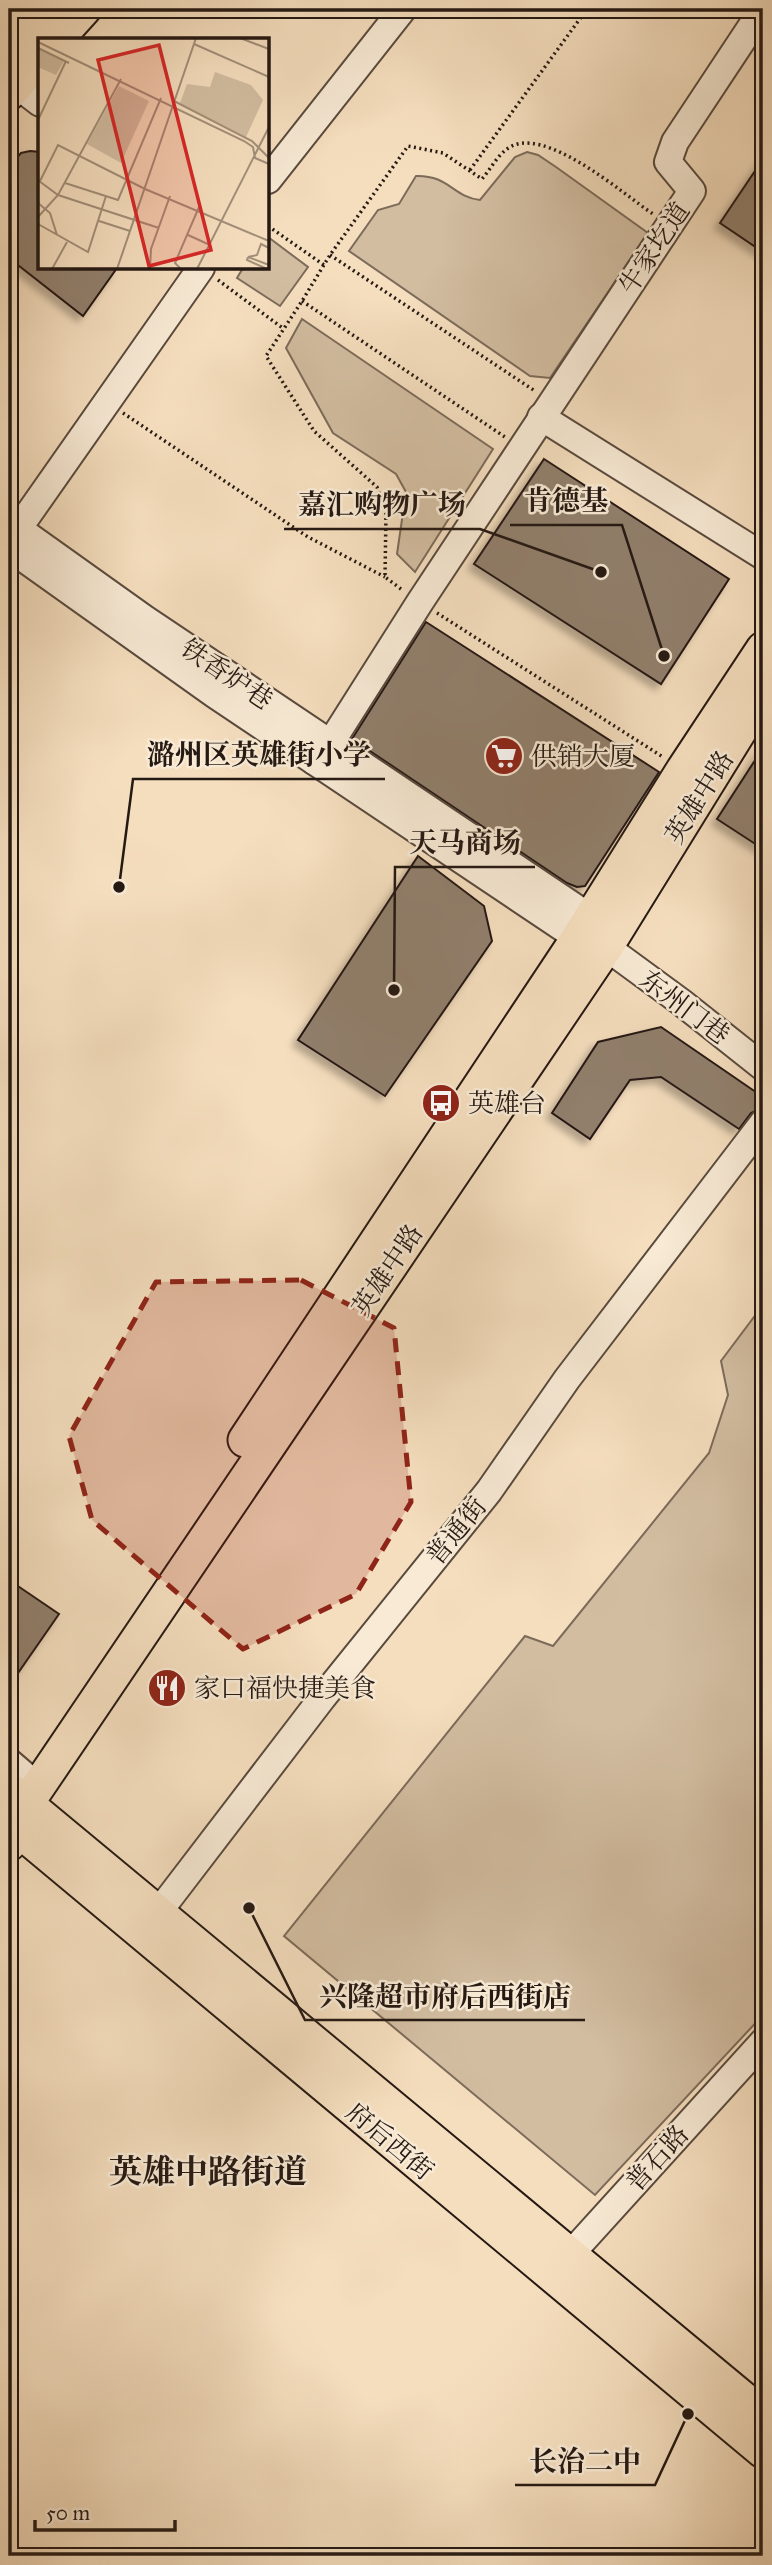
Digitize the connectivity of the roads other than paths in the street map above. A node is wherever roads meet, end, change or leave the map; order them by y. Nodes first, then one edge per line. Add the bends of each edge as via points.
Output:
1 (50, 9) edge
2 (84, 9) edge
3 (403, 9) edge
4 (763, 9) edge
5 (58, 38) edge
6 (38, 60) edge
7 (16, 83) edge
8 (270, 177) edge
9 (200, 270) edge
10 (546, 409) junction
11 (11, 536) edge
12 (763, 556) edge
13 (763, 649) edge
14 (763, 693) edge
15 (322, 752) junction
16 (592, 934) junction
17 (763, 1068) edge
18 (763, 1123) edge
19 (14, 1801) edge
20 (149, 1923) junction
21 (763, 2042) edge
22 (561, 2265) junction
23 (763, 2416) edge
24 (763, 2451) edge

1 - 7 main road
2 - 5 main road
3 - 8 street
4 - 10 street, 牛家圪道 via 676,142 668,162 692,191
6 - 7 main road
9 - 11 street
10 - 12 street
10 - 15 street, 牛家圪道
11 - 15 street, 铁香炉巷 via 214,694
13 - 16 main road, 英雄中路 via 683,770
14 - 16 main road, 英雄中路
15 - 16 street, 铁香炉巷
16 - 17 street, 东州门巷
16 - 19 main road, 英雄中路
18 - 20 street, 普通街 via 567,1379 489,1491
19 - 20 main road, 府后西街
20 - 22 main road, 府后西街
21 - 22 street, 普石路
22 - 23 main road, 府后西街
22 - 24 main road, 府后西街

